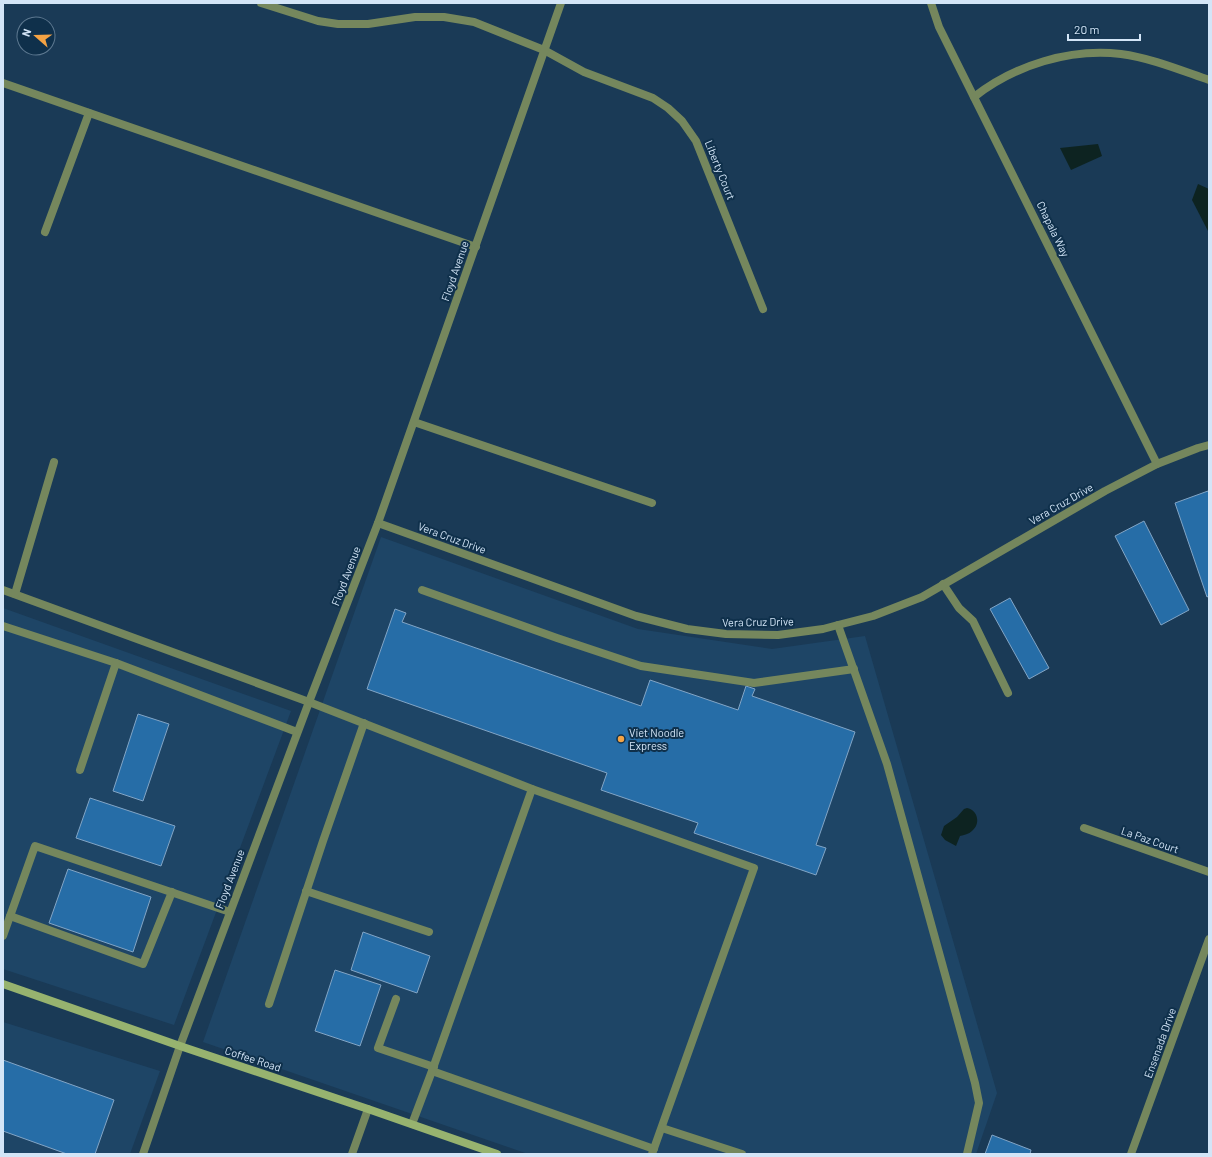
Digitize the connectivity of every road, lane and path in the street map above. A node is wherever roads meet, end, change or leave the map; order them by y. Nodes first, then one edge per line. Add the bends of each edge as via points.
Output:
1 (262, 3) edge
2 (561, 3) edge
3 (931, 3) edge
4 (544, 50) junction
5 (1209, 80) edge
6 (3, 83) edge
7 (974, 97) junction
8 (89, 113) junction
9 (45, 232) dead end
10 (476, 247) junction
11 (763, 309) dead end
12 (414, 422) junction
13 (1209, 445) edge
14 (54, 462) dead end
15 (1157, 464) junction
16 (652, 503) dead end
17 (378, 523) junction
18 (943, 584) junction
19 (3, 590) edge
20 (422, 590) dead end
21 (16, 594) junction
22 (838, 625) junction
23 (3, 626) edge
24 (116, 663) junction
25 (854, 669) junction
26 (1008, 693) dead end
27 (309, 702) junction
28 (364, 723) junction
29 (297, 732) junction
30 (80, 770) dead end
31 (532, 789) junction
32 (1084, 828) dead end
33 (1209, 872) edge
34 (306, 890) junction
35 (172, 892) junction
36 (230, 912) junction
37 (10, 916) junction
38 (429, 932) dead end
39 (3, 936) edge
40 (1209, 939) edge
41 (3, 984) edge
42 (396, 999) dead end
43 (269, 1004) dead end
44 (180, 1046) junction
45 (433, 1069) junction
46 (368, 1109) junction
47 (412, 1124) junction
48 (662, 1128) junction
49 (653, 1152) edge
50 (143, 1154) edge
51 (352, 1154) edge
52 (497, 1154) edge
53 (742, 1154) edge
54 (967, 1154) edge
55 (1131, 1154) edge

1 - 4 street, Liberty Court via 318,21 338,24 368,24 415,17 444,16 474,22
2 - 4 street, Floyd Avenue
3 - 7 street, Chapala Way via 939,27
4 - 10 street, Floyd Avenue
4 - 11 street, Liberty Court via 584,72 653,98 682,121 696,141
5 - 7 street via 1148,59 1120,54 1086,53 1052,59 1015,72
6 - 8 street
7 - 15 street, Chapala Way
8 - 9 street
8 - 10 street
10 - 12 street, Floyd Avenue
12 - 16 street
12 - 17 street, Floyd Avenue
13 - 15 street, Vera Cruz Drive
14 - 21 street
15 - 18 street, Vera Cruz Drive
17 - 22 street, Vera Cruz Drive via 636,616 687,629 726,634 778,635
17 - 27 street, Floyd Avenue
18 - 22 street, Vera Cruz Drive via 922,597 873,616
18 - 26 street via 958,608 972,621
19 - 21 street
20 - 25 street via 641,666 754,683
21 - 27 street
22 - 25 street
23 - 24 street
24 - 29 street
24 - 30 street
25 - 54 street via 887,764 975,1083 979,1103
27 - 28 street
27 - 29 street, Floyd Avenue
28 - 31 street
28 - 34 street
29 - 36 street, Floyd Avenue
31 - 45 street
31 - 48 street via 754,868
32 - 33 street, La Paz Court
34 - 38 street
34 - 43 street
35 - 36 street
35 - 37 street via 35,846
35 - 37 street via 143,964
36 - 44 street, Floyd Avenue
37 - 39 street
40 - 55 street, Ensenada Drive
41 - 44 main road, Coffee Road
42 - 45 street via 378,1048
44 - 46 main road, Coffee Road
44 - 50 street, Floyd Avenue
45 - 47 street
45 - 49 street
46 - 47 main road, Coffee Road
46 - 51 street
47 - 52 main road, Coffee Road
48 - 49 street
48 - 53 street

